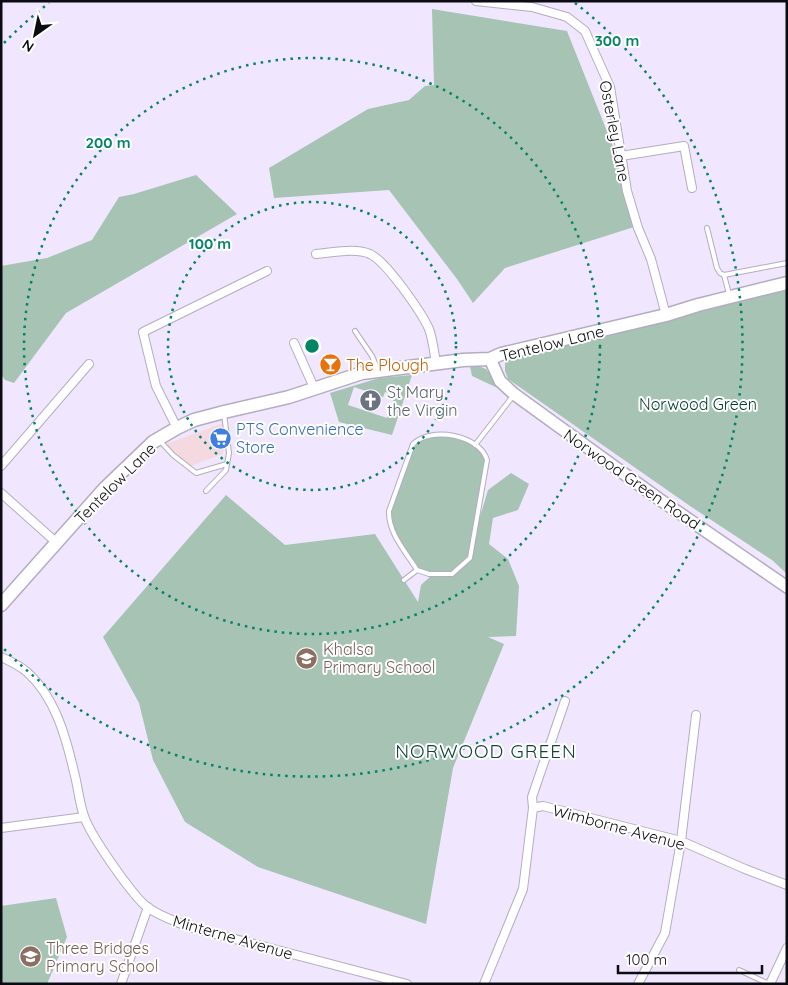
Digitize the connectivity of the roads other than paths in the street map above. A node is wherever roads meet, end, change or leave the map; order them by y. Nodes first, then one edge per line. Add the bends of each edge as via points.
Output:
1 (476, 1) edge
2 (621, 156) junction
3 (692, 188) dead end
4 (707, 228) dead end
5 (316, 254) dead end
6 (787, 263) edge
7 (267, 271) dead end
8 (724, 275) junction
9 (787, 283) edge
10 (730, 296) junction
11 (666, 315) junction
12 (355, 331) dead end
13 (294, 343) dead end
14 (490, 359) junction
15 (436, 363) junction
16 (89, 364) dead end
17 (378, 370) junction
18 (315, 390) junction
19 (514, 394) junction
20 (224, 412) junction
21 (499, 414) junction
22 (505, 419) dead end
23 (177, 428) junction
24 (158, 439) junction
25 (476, 445) junction
26 (226, 464) junction
27 (1, 466) edge
28 (206, 491) dead end
29 (1, 493) edge
30 (57, 543) junction
31 (417, 570) junction
32 (404, 580) dead end
33 (787, 587) edge
34 (1, 605) edge
35 (1, 657) edge
36 (564, 702) dead end
37 (696, 715) dead end
38 (533, 808) junction
39 (84, 817) junction
40 (1, 828) edge
41 (681, 841) junction
42 (787, 885) edge
43 (148, 907) junction
44 (787, 948) edge
45 (739, 970) dead end
46 (121, 984) edge
47 (407, 984) edge
48 (484, 984) edge
49 (638, 984) edge
50 (770, 984) edge

1 - 2 street, Osterley Lane via 532,8 567,17 585,31 610,87
2 - 3 street via 684,146
2 - 11 street, Osterley Lane via 627,191
4 - 8 lane via 717,268
5 - 15 street via 360,251 382,262 426,323
6 - 8 lane
7 - 23 street via 143,332 156,386
8 - 10 lane
9 - 10 main road, Tentelow Lane
10 - 11 main road, Tentelow Lane
11 - 14 main road, Tentelow Lane
12 - 17 lane
13 - 18 street
14 - 15 main road, Tentelow Lane
14 - 19 street, Norwood Green Road via 500,381
15 - 17 main road, Tentelow Lane
16 - 27 street
17 - 18 main road, Tentelow Lane
18 - 20 main road, Tentelow Lane
19 - 21 lane
19 - 33 street, Norwood Green Road
20 - 23 main road, Tentelow Lane
20 - 26 lane via 229,453
21 - 22 lane
21 - 25 lane
23 - 24 main road, Tentelow Lane
24 - 26 lane via 196,473
24 - 30 main road, Tentelow Lane via 111,482
25 - 31 lane via 486,454 487,466 470,558 452,574 429,574
25 - 31 lane via 452,435 428,435 413,444 388,520
26 - 28 lane via 226,470
29 - 30 street
30 - 34 main road, Tentelow Lane
31 - 32 lane
35 - 39 street, Minterne Avenue via 26,672 39,685 61,725
36 - 38 street via 532,797
37 - 41 street
38 - 41 street, Wimborne Avenue via 543,806
38 - 48 street via 524,889
39 - 40 street
39 - 43 street, Minterne Avenue via 131,890
41 - 42 street, Wimborne Avenue
41 - 49 street via 665,933
43 - 46 street
43 - 47 street, Minterne Avenue via 189,927
44 - 50 street
45 - 50 lane

